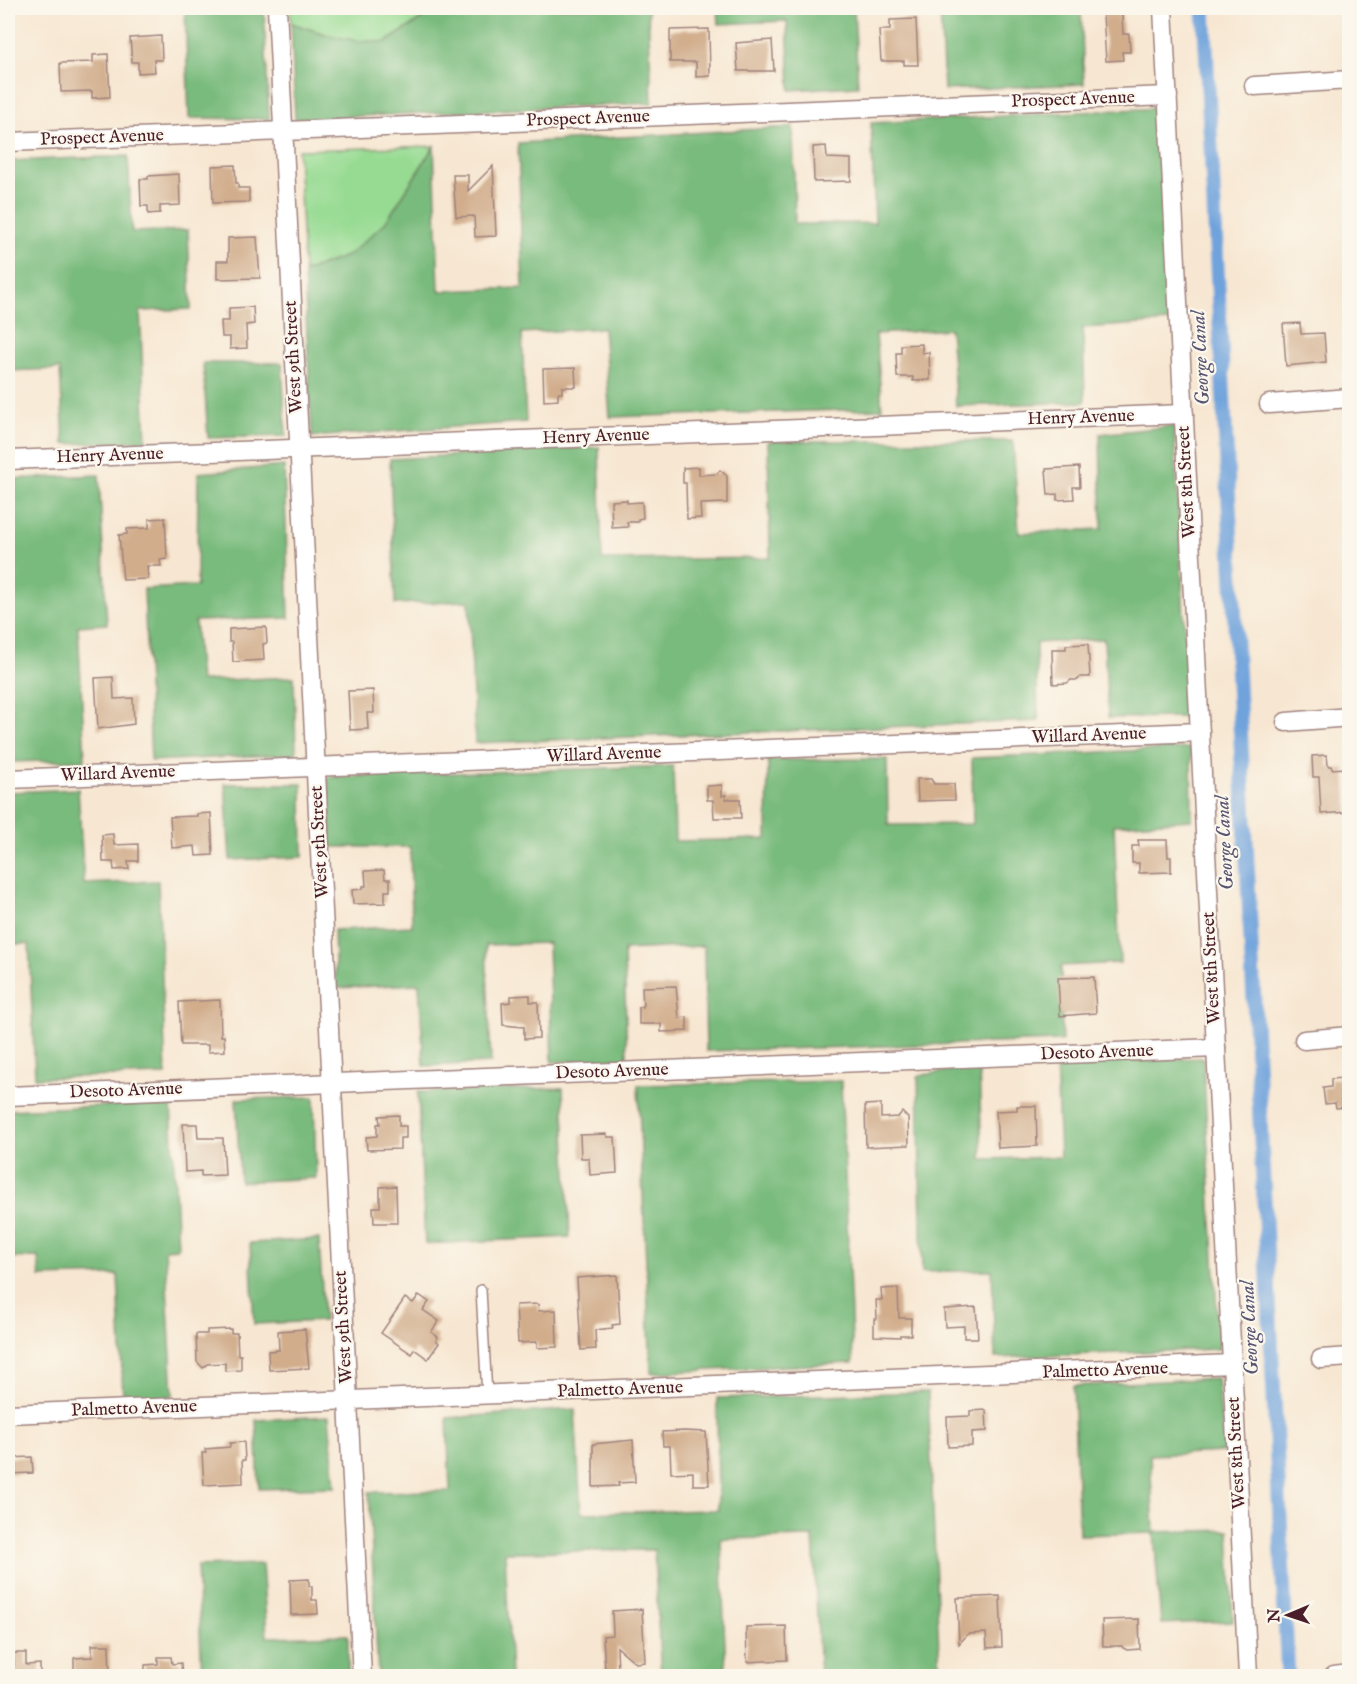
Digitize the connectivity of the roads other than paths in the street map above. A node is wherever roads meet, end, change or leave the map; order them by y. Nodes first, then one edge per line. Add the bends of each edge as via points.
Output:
1 (277, 8) edge
2 (1163, 8) edge
3 (1350, 80) edge
4 (1254, 86) dead end
5 (1168, 96) junction
6 (283, 131) junction
7 (8, 142) edge
8 (1350, 398) edge
9 (1269, 404) dead end
10 (1184, 414) junction
11 (299, 448) junction
12 (8, 460) edge
13 (1350, 717) edge
14 (1286, 722) dead end
15 (1200, 732) junction
16 (316, 766) junction
17 (8, 779) edge
18 (1350, 1036) edge
19 (1304, 1040) dead end
20 (1216, 1048) junction
21 (332, 1083) junction
22 (8, 1095) edge
23 (481, 1290) dead end
24 (1350, 1357) edge
25 (1321, 1359) dead end
26 (1232, 1364) junction
27 (487, 1395) junction
28 (348, 1400) junction
29 (8, 1414) edge
30 (362, 1677) edge
31 (1248, 1677) edge

1 - 6 street, West 9th Street
2 - 5 street, West 8th Street
3 - 4 street
5 - 6 street, Prospect Avenue
5 - 10 street, West 8th Street
6 - 7 street, Prospect Avenue
6 - 11 street, West 9th Street
8 - 9 street
10 - 11 street, Henry Avenue
10 - 15 street, West 8th Street
11 - 12 street, Henry Avenue
11 - 16 street, West 9th Street
13 - 14 street
15 - 16 street, Willard Avenue
15 - 20 street, West 8th Street
16 - 17 street, Willard Avenue
16 - 21 street, West 9th Street
18 - 19 street
20 - 21 street, Desoto Avenue
20 - 26 street, West 8th Street
21 - 22 street, Desoto Avenue
21 - 28 street, West 9th Street
23 - 27 lane
24 - 25 street
26 - 27 street, Palmetto Avenue
26 - 31 street, West 8th Street
27 - 28 street, Palmetto Avenue
28 - 29 street, Palmetto Avenue
28 - 30 street, West 9th Street

